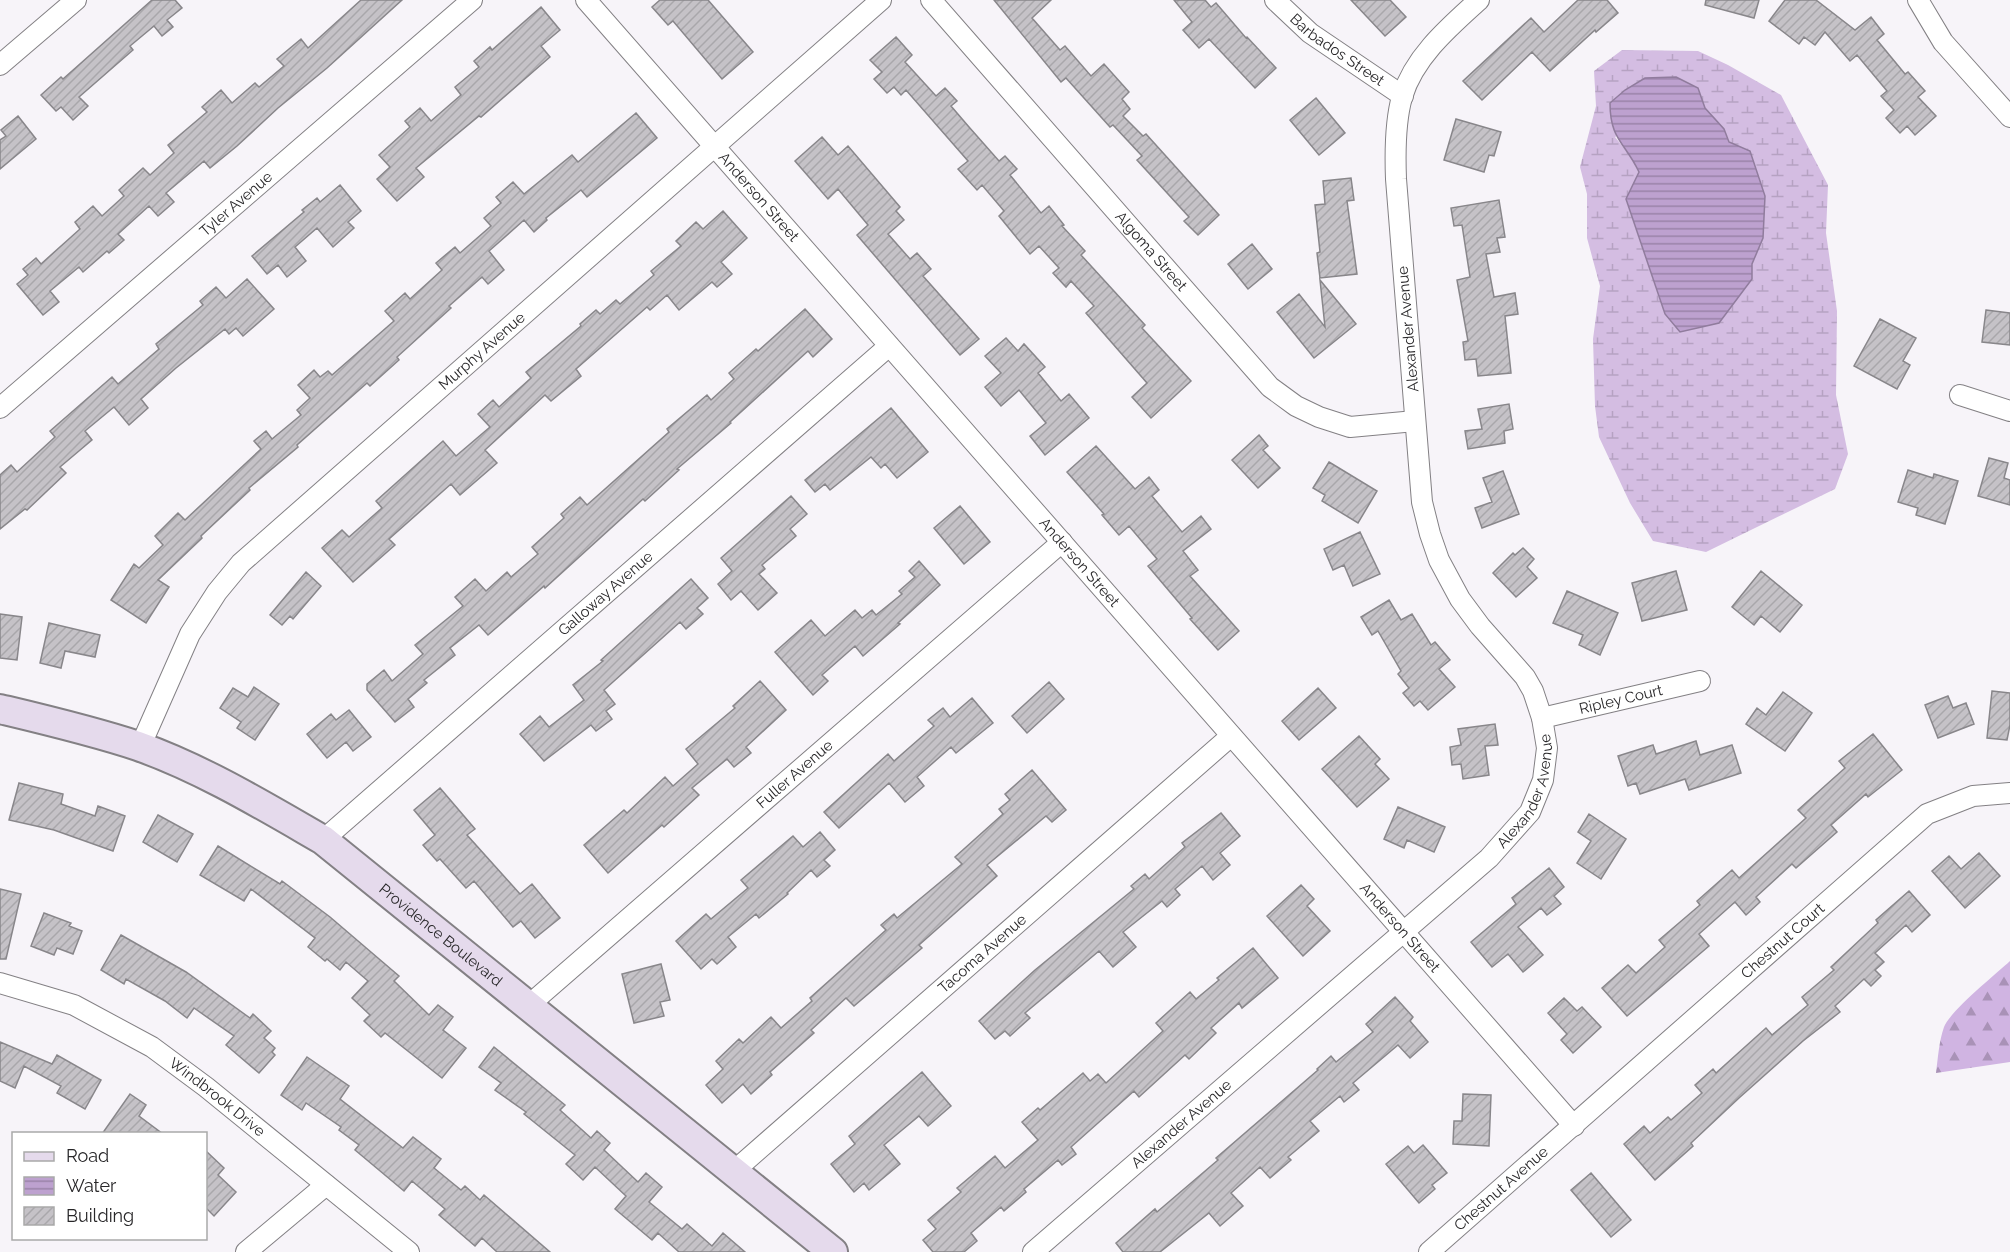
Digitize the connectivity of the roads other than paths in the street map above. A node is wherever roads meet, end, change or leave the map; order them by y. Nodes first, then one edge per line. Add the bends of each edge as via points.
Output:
1 (76, 0) edge
2 (472, 0) edge
3 (585, 0) edge
4 (881, 0) edge
5 (931, 0) edge
6 (1275, 0) edge
7 (1479, 0) edge
8 (1918, 0) edge
9 (0, 65) edge
10 (1402, 96) junction
11 (2010, 117) edge
12 (716, 146) junction
13 (889, 346) junction
14 (1960, 395) dead end
15 (0, 408) edge
16 (2010, 411) edge
17 (1415, 421) junction
18 (1062, 542) junction
19 (1700, 681) dead end
20 (0, 709) edge
21 (1542, 718) junction
22 (1231, 736) junction
23 (140, 747) junction
24 (2010, 793) edge
25 (323, 840) junction
26 (1405, 931) junction
27 (0, 982) edge
28 (529, 1005) junction
29 (1574, 1126) junction
30 (734, 1171) junction
31 (326, 1185) junction
32 (246, 1252) edge
33 (409, 1252) edge
34 (833, 1252) edge
35 (1033, 1252) edge
36 (1429, 1252) edge

1 - 9 street
2 - 15 street, Tyler Avenue
3 - 12 street, Anderson Street
4 - 12 street, Murphy Avenue
5 - 17 street, Algoma Street via 1270,387 1296,406 1350,427
6 - 10 street, Barbados Street via 1310,33
7 - 10 street, Alexander Avenue via 1422,59
8 - 11 street via 1943,42
10 - 17 street, Alexander Avenue via 1395,168
12 - 13 street, Anderson Street
12 - 23 street, Murphy Avenue via 241,563 190,634
13 - 18 street, Anderson Street
13 - 25 street, Galloway Avenue
14 - 16 street
17 - 21 street, Alexander Avenue via 1422,502 1439,560 1460,599 1525,677
18 - 22 street, Anderson Street
18 - 28 street, Fuller Avenue
19 - 21 street, Ripley Court
20 - 23 main road, Providence Boulevard
21 - 26 street, Alexander Avenue via 1546,748 1543,780 1530,813 1489,858
22 - 26 street, Anderson Street
22 - 30 street, Tacoma Avenue
23 - 25 main road, Providence Boulevard via 272,810
24 - 29 street, Chestnut Court via 1973,796 1927,814
25 - 28 main road, Providence Boulevard
26 - 29 street, Anderson Street
26 - 35 street, Alexander Avenue
27 - 31 street, Windbrook Drive via 74,1005 152,1047
28 - 30 main road, Providence Boulevard
29 - 36 street, Chestnut Avenue
30 - 34 main road, Providence Boulevard
31 - 32 street
31 - 33 street, Windbrook Drive

